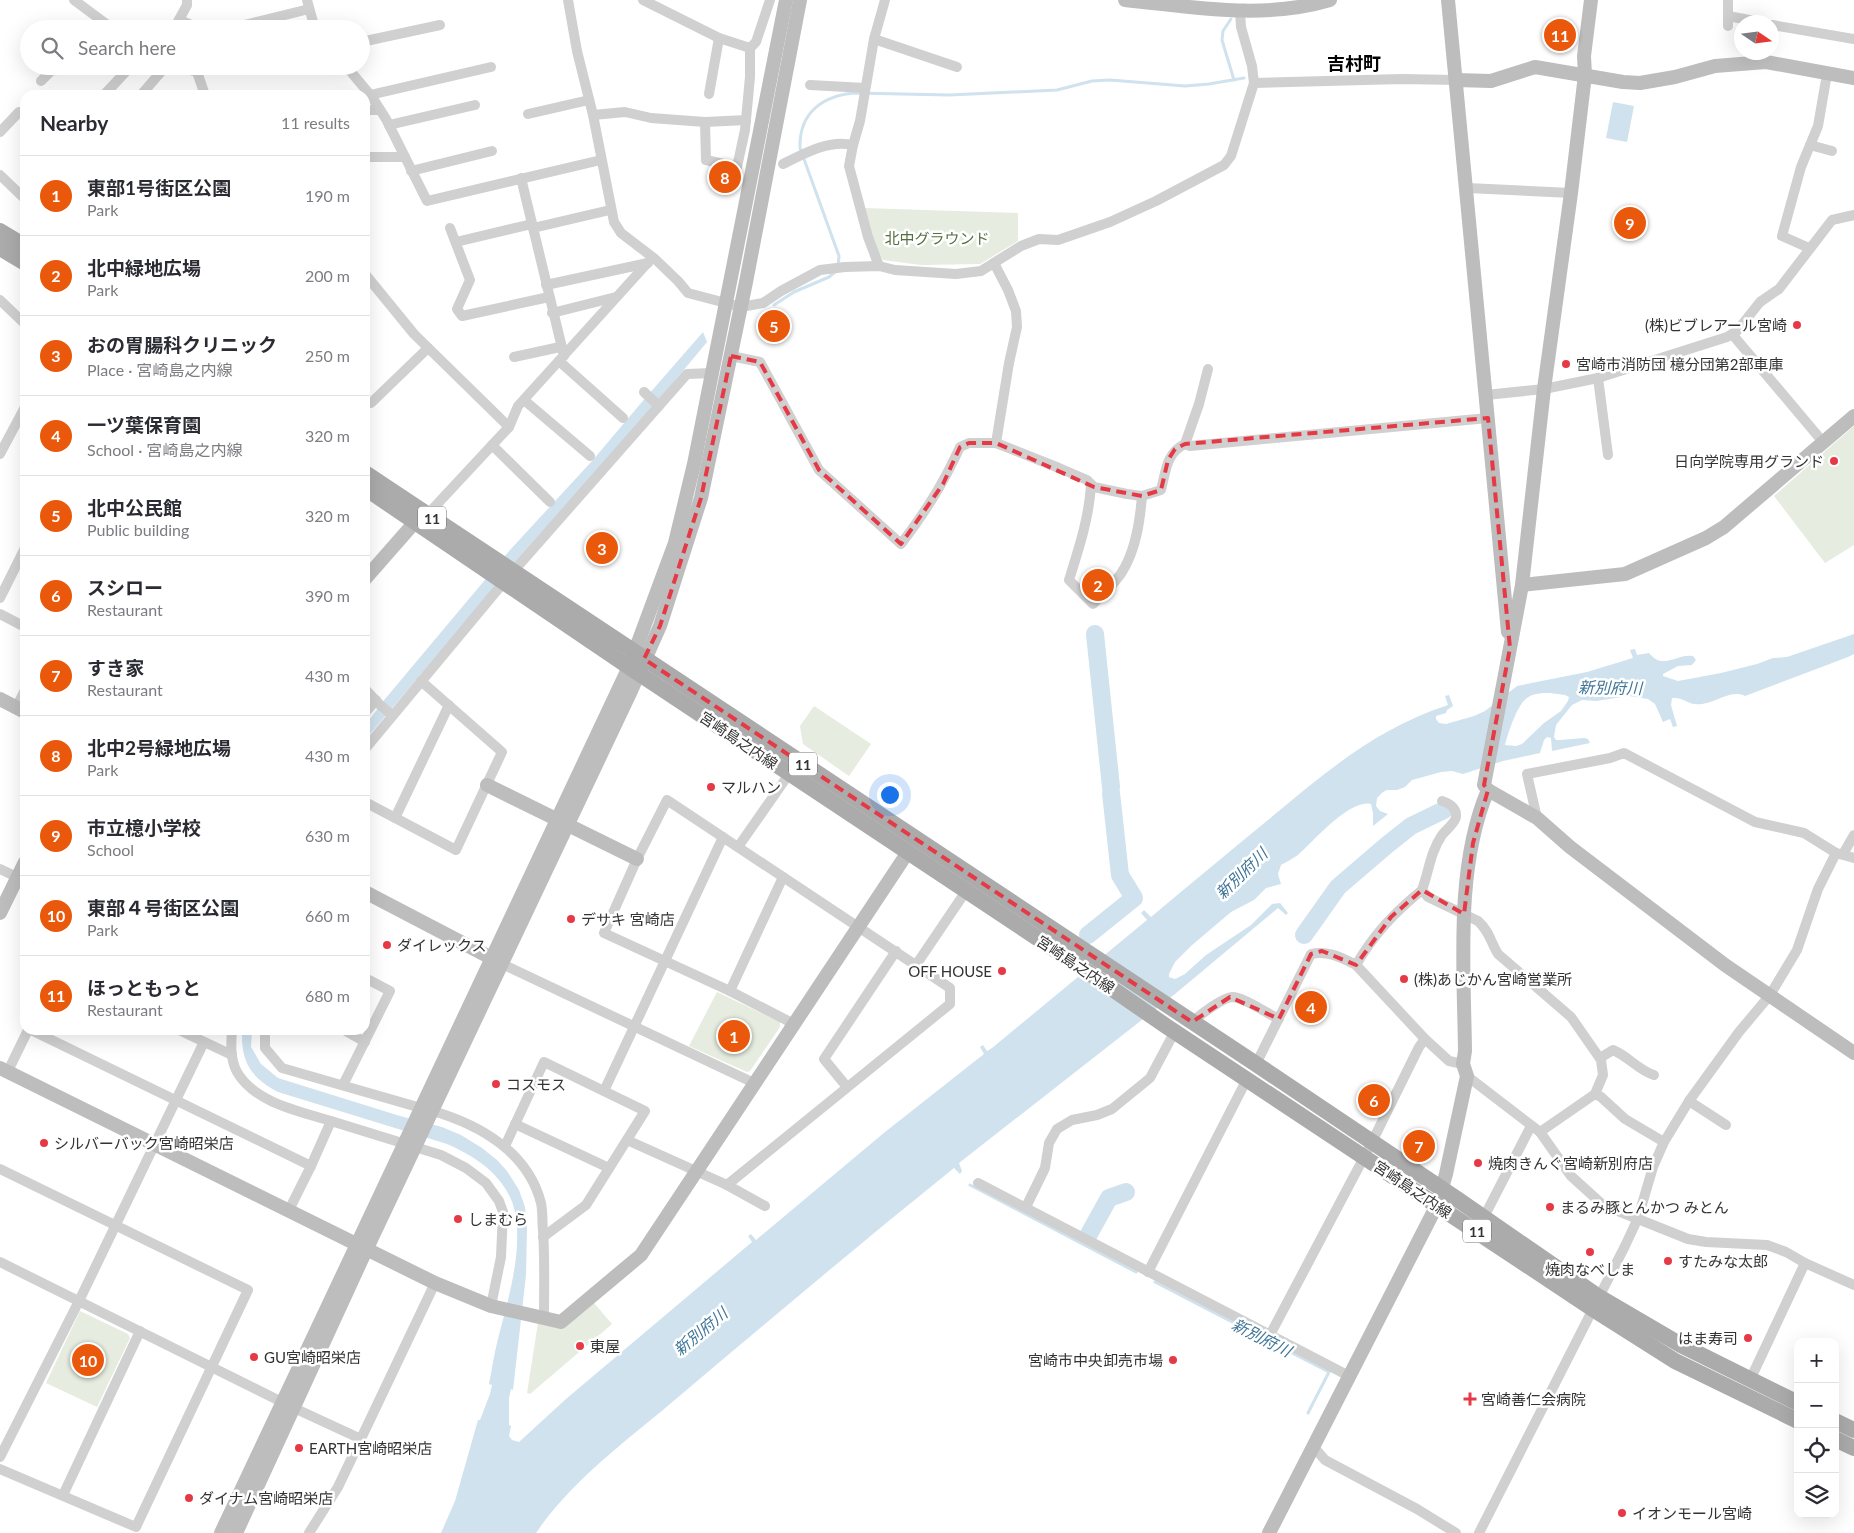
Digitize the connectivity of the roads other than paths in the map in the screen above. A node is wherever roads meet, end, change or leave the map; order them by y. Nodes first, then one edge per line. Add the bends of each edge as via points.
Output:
1 (74, 0) edge
2 (187, 0) edge
3 (568, 0) edge
4 (643, 0) edge
5 (770, 0) edge
6 (786, 0) edge
7 (800, 0) edge
8 (885, 0) edge
9 (1125, 0) edge
10 (1330, 0) edge
11 (1448, 0) edge
12 (1591, 0) edge
13 (1598, 0) edge
14 (1728, 0) edge
15 (1167, 2) edge
16 (1312, 3) edge
17 (308, 4) edge
18 (1240, 12) junction
19 (102, 20) edge
20 (178, 20) edge
21 (259, 20) edge
22 (312, 20) edge
23 (1734, 21) edge
24 (440, 25) dead end
25 (1779, 26) edge
26 (718, 38) junction
27 (874, 38) junction
28 (1854, 39) edge
29 (370, 40) edge
30 (750, 48) junction
31 (491, 67) dead end
32 (957, 67) dead end
33 (1827, 74) junction
34 (47, 75) edge
35 (123, 75) edge
36 (158, 75) edge
37 (198, 75) edge
38 (353, 75) edge
39 (1584, 75) junction
40 (1854, 78) edge
41 (1456, 80) junction
42 (41, 81) dead end
43 (1254, 83) junction
44 (810, 85) dead end
45 (109, 90) edge
46 (145, 90) edge
47 (203, 90) edge
48 (366, 90) edge
49 (865, 92) junction
50 (709, 94) dead end
51 (370, 95) joint
52 (589, 100) junction
53 (475, 105) dead end
54 (370, 110) edge
55 (380, 110) junction
56 (19, 112) dead end
57 (528, 114) dead end
58 (593, 115) junction
59 (746, 120) junction
60 (705, 122) junction
61 (389, 125) junction
62 (0, 132) edge
63 (853, 145) junction
64 (1810, 145) junction
65 (492, 151) dead end
66 (1832, 151) dead end
67 (370, 157) edge
68 (405, 157) junction
69 (601, 160) junction
70 (783, 164) dead end
71 (411, 170) junction
72 (0, 175) edge
73 (521, 178) junction
74 (1467, 188) junction
75 (1571, 193) junction
76 (20, 194) edge
77 (610, 210) junction
78 (1854, 215) edge
79 (532, 226) junction
80 (450, 228) dead end
81 (0, 231) edge
82 (456, 242) junction
83 (20, 243) edge
84 (0, 248) edge
85 (1809, 248) junction
86 (20, 260) edge
87 (650, 261) junction
88 (994, 263) junction
89 (879, 266) junction
90 (370, 280) edge
91 (546, 286) junction
92 (549, 297) junction
93 (617, 297) junction
94 (0, 300) edge
95 (726, 304) junction
96 (741, 307) junction
97 (552, 313) junction
98 (20, 319) edge
99 (1732, 334) junction
100 (428, 348) junction
101 (561, 355) junction
102 (731, 356) junction
103 (514, 357) dead end
104 (1208, 369) dead end
105 (712, 373) junction
106 (1598, 378) junction
107 (1544, 388) junction
108 (644, 392) dead end
109 (1486, 395) junction
110 (524, 400) junction
111 (370, 403) dead end
112 (659, 406) junction
113 (20, 416) edge
114 (1854, 416) edge
115 (624, 418) dead end
116 (1488, 418) junction
117 (509, 427) junction
118 (1823, 442) junction
119 (996, 444) junction
120 (1185, 444) junction
121 (492, 445) junction
122 (0, 454) edge
123 (1608, 455) dead end
124 (590, 456) dead end
125 (370, 477) edge
126 (1091, 485) junction
127 (370, 491) edge
128 (1142, 496) junction
129 (550, 502) dead end
130 (421, 518) junction
131 (20, 558) edge
132 (370, 573) edge
133 (503, 574) junction
134 (1522, 585) junction
135 (0, 598) edge
136 (0, 614) edge
137 (20, 624) edge
138 (1510, 648) junction
139 (637, 663) junction
140 (421, 681) junction
141 (370, 694) edge
142 (0, 699) edge
143 (377, 702) junction
144 (449, 705) junction
145 (370, 708) edge
146 (20, 709) edge
147 (392, 715) junction
148 (370, 743) edge
149 (789, 774) junction
150 (487, 785) junction
151 (1486, 787) junction
152 (1442, 801) dead end
153 (370, 805) edge
154 (395, 818) junction
155 (1537, 818) junction
156 (562, 822) junction
157 (1854, 835) edge
158 (723, 837) junction
159 (738, 847) junction
160 (908, 852) junction
161 (1840, 854) junction
162 (637, 858) junction
163 (1854, 858) edge
164 (0, 869) edge
165 (784, 877) junction
166 (20, 879) edge
167 (20, 881) edge
168 (1422, 890) junction
169 (966, 891) junction
170 (370, 895) edge
171 (0, 913) edge
172 (1464, 914) junction
173 (858, 927) junction
174 (896, 951) junction
175 (496, 961) junction
176 (665, 961) junction
177 (1088, 962) junction
178 (916, 965) junction
179 (1356, 965) junction
180 (370, 981) edge
181 (730, 992) junction
182 (1770, 995) junction
183 (1279, 1020) junction
184 (1192, 1022) junction
185 (794, 1024) junction
186 (634, 1027) junction
187 (1170, 1028) junction
188 (370, 1032) edge
189 (27, 1035) edge
190 (41, 1035) edge
191 (189, 1035) edge
192 (232, 1035) edge
193 (265, 1035) edge
194 (353, 1035) edge
195 (368, 1035) edge
196 (1425, 1039) junction
197 (204, 1042) junction
198 (365, 1042) junction
199 (1854, 1053) edge
200 (232, 1055) junction
201 (1600, 1058) junction
202 (1256, 1064) junction
203 (4, 1069) edge
204 (1465, 1070) junction
205 (1654, 1075) dead end
206 (1247, 1079) junction
207 (754, 1083) junction
208 (343, 1085) junction
209 (847, 1088) junction
210 (604, 1091) junction
211 (1595, 1094) junction
212 (175, 1099) junction
213 (1689, 1100) junction
214 (425, 1112) junction
215 (331, 1121) junction
216 (515, 1124) junction
217 (1726, 1125) dead end
218 (1531, 1126) junction
219 (1540, 1132) junction
220 (627, 1140) junction
221 (1372, 1142) junction
222 (1664, 1142) junction
223 (411, 1143) junction
224 (154, 1144) junction
225 (505, 1146) junction
226 (1364, 1156) junction
227 (311, 1166) junction
228 (609, 1168) junction
229 (0, 1169) edge
230 (696, 1171) junction
231 (978, 1183) dead end
232 (727, 1185) junction
233 (1442, 1188) junction
234 (1436, 1205) junction
235 (765, 1206) dead end
236 (1026, 1207) junction
237 (289, 1210) junction
238 (1484, 1217) junction
239 (1638, 1218) junction
240 (115, 1225) junction
241 (543, 1237) junction
242 (362, 1245) junction
243 (0, 1262) edge
244 (1805, 1263) junction
245 (1148, 1272) junction
246 (435, 1282) junction
247 (1854, 1285) edge
248 (79, 1301) junction
249 (1596, 1303) junction
250 (497, 1307) junction
251 (544, 1318) junction
252 (140, 1331) junction
253 (1270, 1335) junction
254 (212, 1367) junction
255 (1349, 1376) junction
256 (1750, 1380) junction
257 (1794, 1401) edge
258 (288, 1405) junction
259 (1794, 1419) edge
260 (1839, 1423) edge
261 (1854, 1430) edge
262 (362, 1439) junction
263 (1839, 1441) edge
264 (1313, 1446) junction
265 (1854, 1448) edge
266 (0, 1456) edge
267 (0, 1469) edge
268 (63, 1495) junction
269 (221, 1533) edge
270 (236, 1533) edge
271 (309, 1533) edge
272 (1270, 1533) edge
273 (1456, 1533) edge
274 (1478, 1533) edge

1 - 19 street
2 - 20 street
3 - 52 street
4 - 26 street
5 - 30 street via 756,42
6 - 95 street
7 - 96 street
8 - 27 street
9 - 15 street
10 - 16 street
11 - 41 street
12 - 39 street
13 - 39 street via 1590,58
14 - 23 street via 1728,21
15 - 18 street
16 - 18 street via 1271,11
17 - 21 street
17 - 22 street
18 - 43 street
24 - 29 street
25 - 28 street
26 - 30 street
26 - 50 street
27 - 32 street
27 - 49 street
30 - 59 street
31 - 51 street
33 - 39 street via 1766,62 1715,66 1640,83
33 - 40 street
33 - 64 street via 1818,126
34 - 42 street
35 - 45 street
36 - 46 street
37 - 47 street
38 - 48 street
39 - 41 street via 1535,66 1491,81
39 - 75 street
41 - 43 street
41 - 74 street
43 - 88 street via 1231,156 1224,165 1110,222 1058,240 1039,239
44 - 49 street
49 - 63 street
51 - 55 street
52 - 57 street
52 - 58 street
53 - 61 street
54 - 55 street
55 - 61 street
56 - 62 street
58 - 60 street via 625,112 651,118
58 - 69 street
59 - 60 street
59 - 60 street via 737,167 706,160
61 - 68 street
63 - 70 street via 830,145
63 - 89 street via 849,166
64 - 66 street
64 - 85 street via 1782,236
65 - 71 street
67 - 68 street
68 - 71 street
69 - 73 street
69 - 77 street
71 - 73 street via 427,201
72 - 76 street
73 - 79 street
74 - 75 street
74 - 109 street
75 - 107 street
77 - 79 street
77 - 87 street via 621,233
78 - 85 street via 1832,220
79 - 82 street
79 - 91 street
80 - 82 street
81 - 83 main road
82 - 92 street via 470,280 457,309 462,316
84 - 86 main road
85 - 99 street via 1779,289 1760,302
87 - 91 street
87 - 93 street
87 - 95 street via 678,281 688,293
88 - 89 street via 981,270 956,274
88 - 119 street via 1016,311 1017,327
89 - 96 street via 820,270 763,303
90 - 100 street
91 - 92 street
92 - 97 street
93 - 97 street
93 - 101 street
94 - 98 street
95 - 96 street
95 - 105 street
96 - 102 street
97 - 101 street
99 - 106 street
99 - 118 street
100 - 111 street
100 - 117 street
101 - 103 street
101 - 110 street
101 - 115 street
102 - 119 street via 760,362 819,470 901,544 926,512 960,447 969,443
102 - 139 street via 701,498 660,626
104 - 120 street
105 - 112 street via 687,374
105 - 139 street via 675,543
106 - 107 street
106 - 123 street
107 - 109 street
107 - 134 street
108 - 112 street
109 - 116 street
110 - 117 street
110 - 124 street
112 - 133 street
113 - 122 street
114 - 118 street
116 - 120 street via 1252,441
116 - 138 street
117 - 121 street
118 - 134 street via 1724,527 1706,538 1625,574
119 - 126 street via 1087,480
120 - 128 street via 1175,449 1168,460 1161,490
121 - 129 street
121 - 130 street
125 - 130 main road, 宮崎島之内線 / 11
126 - 128 street
126 - 128 street via 1090,506 1070,580 1093,604 1122,571 1133,547 1140,522
127 - 130 main road, 宮崎島之内線 / 11
130 - 132 street
130 - 133 main road, 宮崎島之内線 / 11
131 - 135 street
133 - 139 main road, 宮崎島之内線 / 11
133 - 140 street
134 - 138 street
136 - 137 street
138 - 151 street
139 - 149 main road, 宮崎島之内線 / 11
139 - 156 street
139 - 177 main road, 宮崎島之内線 / 11
140 - 144 street
140 - 147 street
141 - 143 street
142 - 146 street
143 - 145 street
143 - 147 street
144 - 150 street via 502,752
144 - 154 street
147 - 148 street
149 - 159 street
149 - 160 main road, 宮崎島之内線 / 11
150 - 154 street via 456,850
150 - 156 street
151 - 155 street
151 - 172 street via 1473,843
152 - 168 street via 1452,806 1456,816 1432,854
153 - 154 street
155 - 161 street via 1527,774 1624,753 1755,822 1804,833
155 - 182 street via 1570,848 1688,938
156 - 162 street
156 - 175 street
157 - 161 street
158 - 159 street
158 - 162 street via 667,800
158 - 176 street
159 - 165 street
160 - 169 main road, 宮崎島之内線 / 11
160 - 173 street
161 - 163 street
161 - 182 street via 1818,889 1797,950
162 - 176 street via 604,933
164 - 166 street
165 - 173 street
165 - 181 street
167 - 171 street
168 - 172 street via 1428,897
168 - 179 street via 1370,942
169 - 177 main road, 宮崎島之内線 / 11
169 - 178 street
170 - 175 street
172 - 201 street via 1484,927 1498,954 1571,1017
172 - 204 street
173 - 174 street
173 - 185 street
174 - 178 street
174 - 209 street via 824,1059
175 - 186 street
175 - 214 street
176 - 181 street
176 - 186 street
177 - 184 main road, 宮崎島之内線 / 11
177 - 187 main road, 宮崎島之内線 / 11
178 - 209 street via 950,988 950,1004
179 - 183 street via 1322,951 1311,954
179 - 196 street
180 - 188 street via 390,991
181 - 185 street
182 - 199 street
182 - 213 street
183 - 184 street via 1230,997
183 - 202 street
184 - 202 main road, 宮崎島之内線 / 11
185 - 207 street
186 - 207 street
186 - 210 street
187 - 206 main road, 宮崎島之内線 / 11
187 - 236 street via 1150,1078 1112,1109 1072,1120 1056,1129 1049,1143 1045,1168
189 - 203 street
190 - 212 street
191 - 197 street
192 - 200 street
193 - 208 street via 265,1048 282,1068
194 - 198 street
195 - 198 street
196 - 204 street via 1449,1061
196 - 221 street
197 - 200 street
197 - 212 street
198 - 208 street
200 - 215 street via 236,1070 255,1091 280,1104
201 - 205 street via 1613,1050
201 - 211 street via 1603,1075
202 - 221 main road, 宮崎島之内線 / 11
203 - 224 street
204 - 218 street
204 - 233 street
206 - 226 main road, 宮崎島之内線 / 11
206 - 245 street
207 - 230 street
208 - 214 street
209 - 232 street
210 - 216 street via 544,1062
210 - 220 street via 645,1111
211 - 219 street
211 - 222 street via 1625,1119
212 - 224 street
212 - 227 street
213 - 217 street
213 - 222 street
214 - 223 street
214 - 225 street via 469,1124
215 - 223 street
215 - 227 street
216 - 225 street
216 - 228 street
218 - 219 street
218 - 238 street
219 - 239 street via 1571,1176 1591,1195 1603,1205
220 - 228 street
220 - 230 street
221 - 226 street
221 - 233 main road, 宮崎島之内線 / 11
222 - 239 street
223 - 242 street
223 - 250 street via 466,1168 486,1183 499,1201 503,1212 503,1238
224 - 237 street
224 - 240 street
225 - 241 street via 531,1178 541,1204
226 - 234 main road, 宮崎島之内線 / 11
226 - 253 street
227 - 237 street
228 - 241 street via 586,1204
229 - 240 street
230 - 232 street
230 - 251 street via 641,1255 561,1322
231 - 236 street
232 - 235 street
233 - 234 street
233 - 238 main road, 宮崎島之内線 / 11
234 - 249 main road, 宮崎島之内線 / 11
234 - 255 street
236 - 245 street
237 - 242 street
238 - 249 main road, 宮崎島之内線 / 11
239 - 244 street via 1688,1239 1767,1245
239 - 249 street
240 - 248 street
240 - 254 street via 248,1290
241 - 251 street
242 - 246 street
242 - 258 street
243 - 248 street
244 - 247 street
244 - 256 street
245 - 253 street
246 - 250 street
246 - 262 street
248 - 252 street
248 - 266 street
249 - 256 main road, 宮崎島之内線 / 11
249 - 259 main road, 宮崎島之内線 / 11 via 1675,1361
249 - 274 street
250 - 251 street
252 - 254 street
252 - 268 street
253 - 255 street
254 - 258 street
254 - 268 street via 136,1527
255 - 264 street
256 - 257 main road, 宮崎島之内線 / 11
258 - 262 street
258 - 269 street
258 - 270 street
260 - 261 main road
262 - 271 street via 338,1487
263 - 265 main road
264 - 272 street
264 - 273 street via 1325,1460
267 - 268 street

